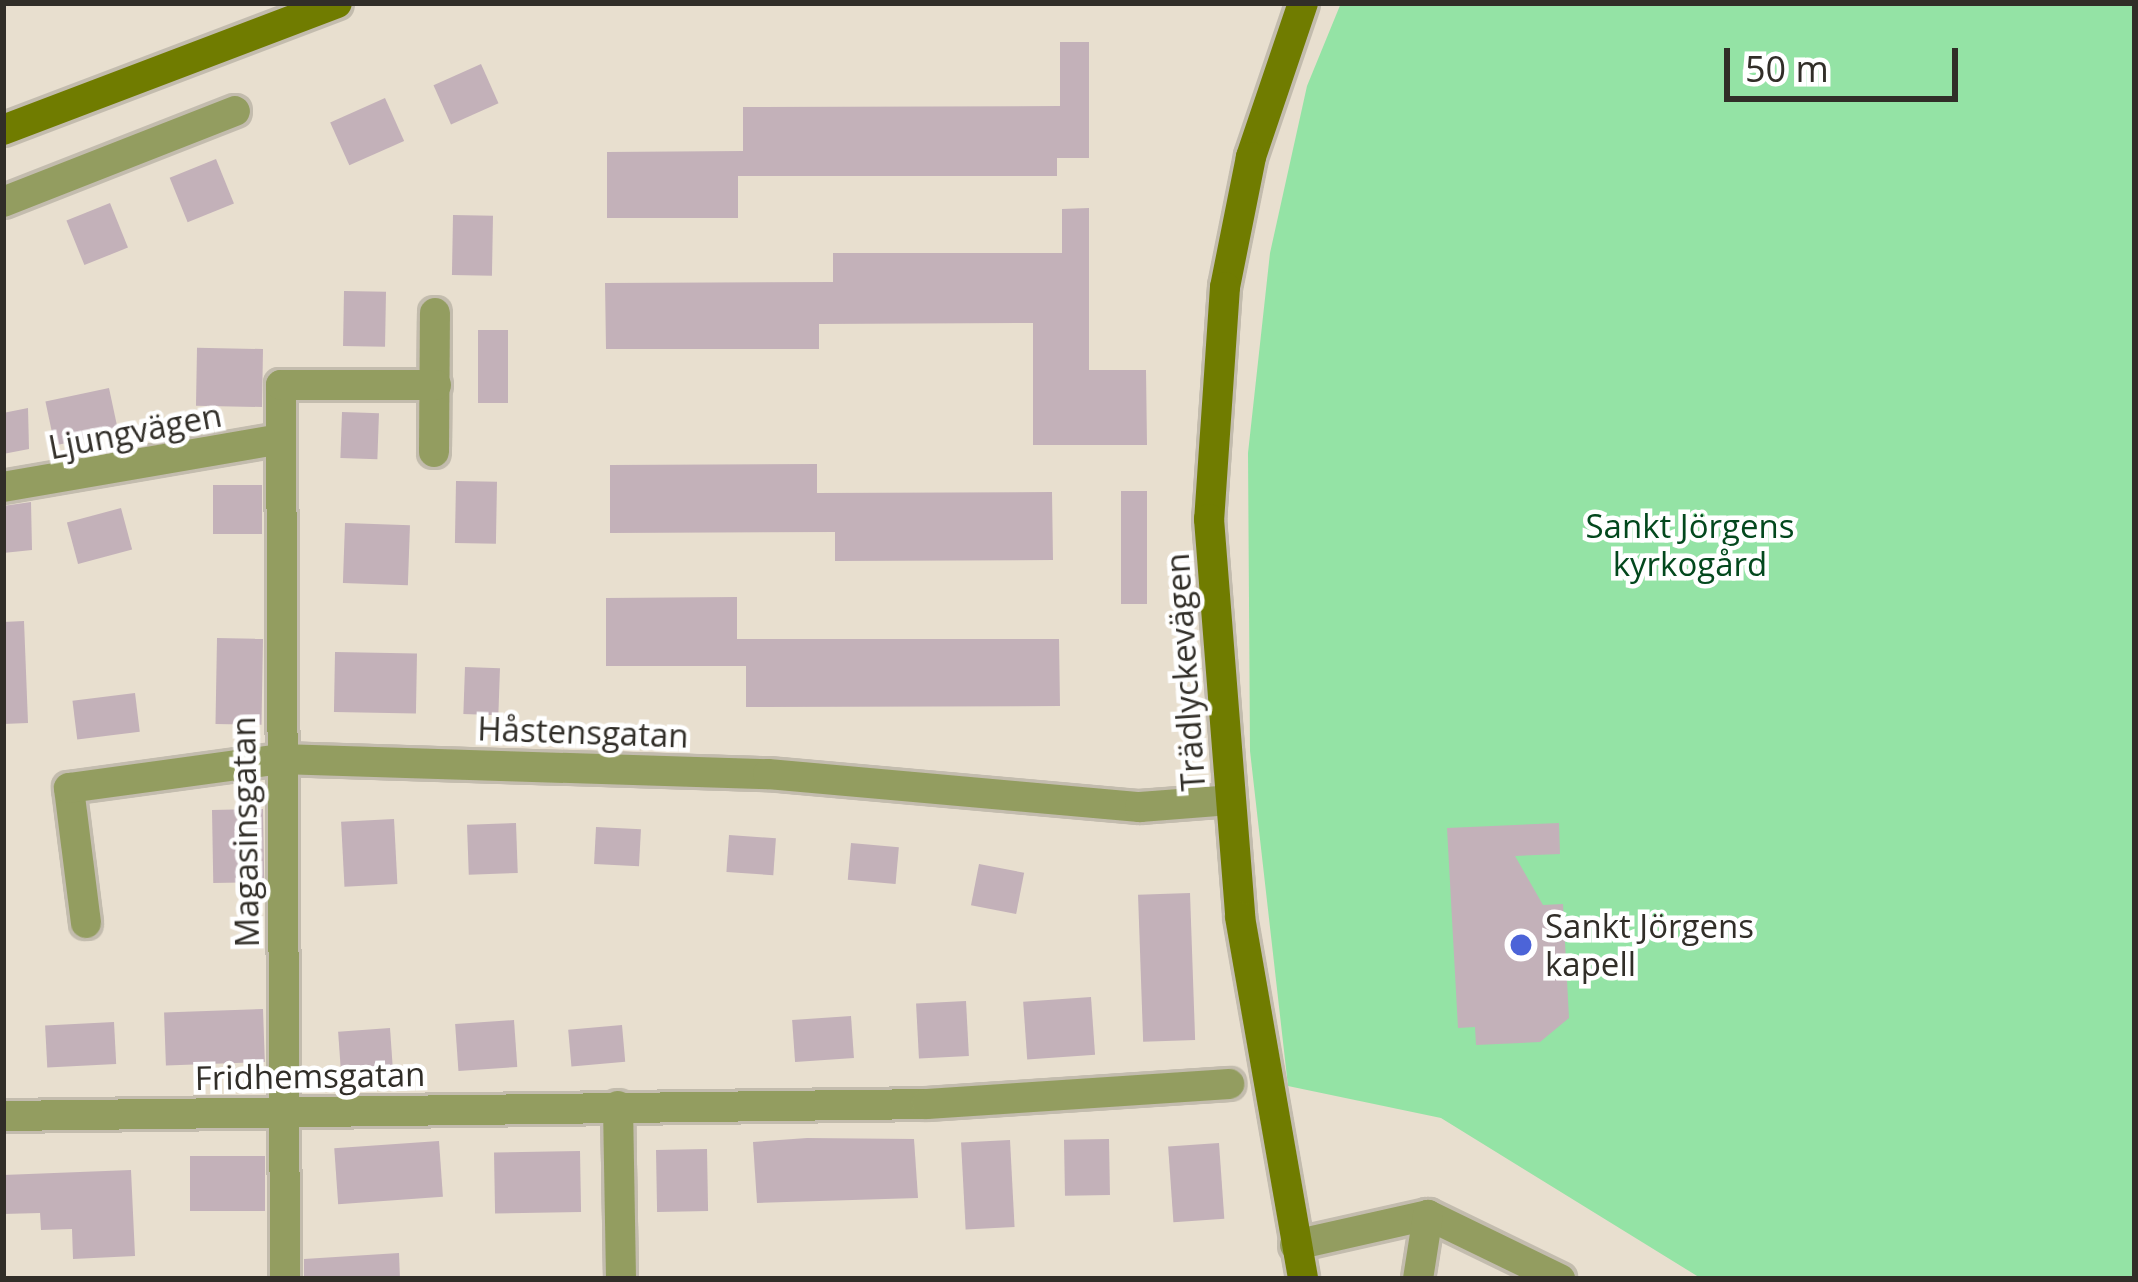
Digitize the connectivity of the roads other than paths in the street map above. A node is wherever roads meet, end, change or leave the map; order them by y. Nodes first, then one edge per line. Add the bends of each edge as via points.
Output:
1 (337, 3) edge
2 (1286, 3) edge
3 (1303, 3) edge
4 (1279, 62) junction
5 (235, 111) dead end
6 (3, 130) edge
7 (3, 202) edge
8 (435, 314) dead end
9 (436, 385) junction
10 (280, 439) junction
11 (434, 452) dead end
12 (3, 487) edge
13 (280, 759) junction
14 (1230, 800) junction
15 (86, 923) dead end
16 (1229, 1084) dead end
17 (618, 1106) junction
18 (285, 1112) junction
19 (3, 1116) edge
20 (1428, 1215) junction
21 (1295, 1245) junction
22 (285, 1279) edge
23 (621, 1279) edge
24 (1303, 1279) edge
25 (1418, 1279) edge
26 (1560, 1279) edge

1 - 6 street
2 - 4 street, Trädlyckevägen
3 - 4 street, Trädlyckevägen
4 - 14 street, Trädlyckevägen via 1244,183 1215,392 1209,519
5 - 7 street
8 - 9 street
9 - 10 street, Magasinsgatan via 281,385
9 - 11 street
10 - 12 street, Ljungvägen
10 - 13 street, Magasinsgatan
13 - 14 street, Håstensgatan via 768,774 1140,807
13 - 15 street, Håstensgatan via 69,788
13 - 18 street, Magasinsgatan
14 - 21 street, Trädlyckevägen via 1258,1053
16 - 17 street, Fridhemsgatan via 926,1104
17 - 18 street, Fridhemsgatan
17 - 23 street
18 - 19 street, Fridhemsgatan
18 - 22 street, Magasinsgatan
20 - 21 street
20 - 25 street
20 - 26 street
21 - 24 street, Trädlyckevägen

